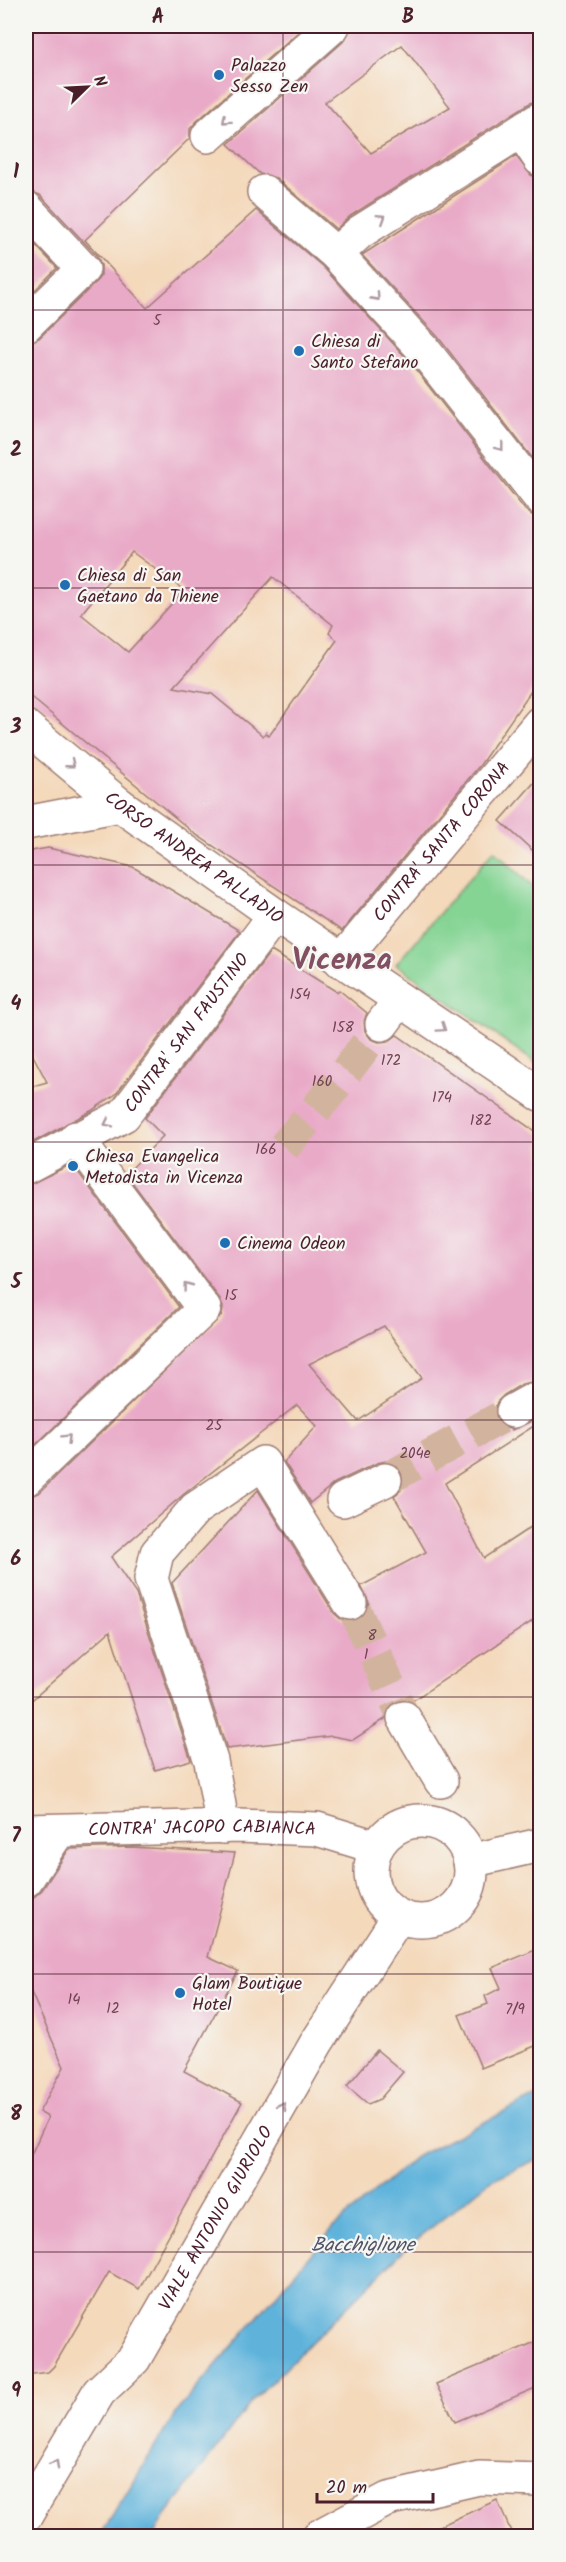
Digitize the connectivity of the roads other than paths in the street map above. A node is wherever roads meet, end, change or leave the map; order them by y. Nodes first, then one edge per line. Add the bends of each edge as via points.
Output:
1 (333, 26) edge
2 (531, 126) edge
3 (208, 136) dead end
4 (540, 159) edge
5 (264, 192) dead end
6 (26, 208) edge
7 (336, 254) junction
8 (26, 325) edge
9 (540, 498) edge
10 (540, 723) edge
11 (26, 728) edge
12 (120, 805) junction
13 (26, 823) edge
14 (275, 915) junction
15 (341, 961) junction
16 (540, 1094) edge
17 (76, 1138) junction
18 (26, 1167) edge
19 (26, 1479) edge
20 (385, 1480) tunnel mouth
21 (320, 1515) junction
22 (350, 1603) tunnel mouth
23 (404, 1718) tunnel mouth
24 (441, 1781) dead end
25 (223, 1827) junction
26 (26, 1831) edge
27 (58, 1832) junction
28 (540, 1845) edge
29 (376, 1847) junction
30 (470, 1861) junction
31 (26, 1880) edge
32 (399, 1916) junction
33 (540, 2480) edge
34 (26, 2515) edge
35 (319, 2536) edge

1 -> 3 street
2 - 4 street
7 -> 2 street via 360,232
5 - 7 street
6 - 8 street via 83,269
7 -> 9 street via 423,349
10 - 15 street, CONTRA' SANTA CORONA
11 -> 12 street, CORSO ANDREA PALLADIO
12 - 13 street
12 - 14 street, CORSO ANDREA PALLADIO
14 - 15 street, CORSO ANDREA PALLADIO
14 -> 17 street, CONTRA' SAN FAUSTINO via 124,1115
15 -> 16 street, CORSO ANDREA PALLADIO via 391,1012
17 - 18 street, CONTRA' SAN FAUSTINO
19 -> 17 street via 204,1308
20 - 21 street
21 - 22 street
21 - 25 street via 263,1463 195,1509 157,1553 151,1579 211,1761
23 - 24 street
25 - 27 street, CONTRA' JACOPO CABIANCA
25 - 29 street, CONTRA' JACOPO CABIANCA via 317,1829
26 - 27 street, CONTRA' JACOPO CABIANCA
27 - 31 street
28 - 30 street
29 - 30 street via 400,1824 429,1821 456,1835
29 - 32 street via 371,1879 377,1896
30 - 32 street via 470,1880 464,1897 452,1910 436,1919 418,1921
34 -> 32 street, VIALE ANTONIO GIURIOLO via 99,2392 134,2359 317,2042
33 - 35 street via 480,2478 388,2499

